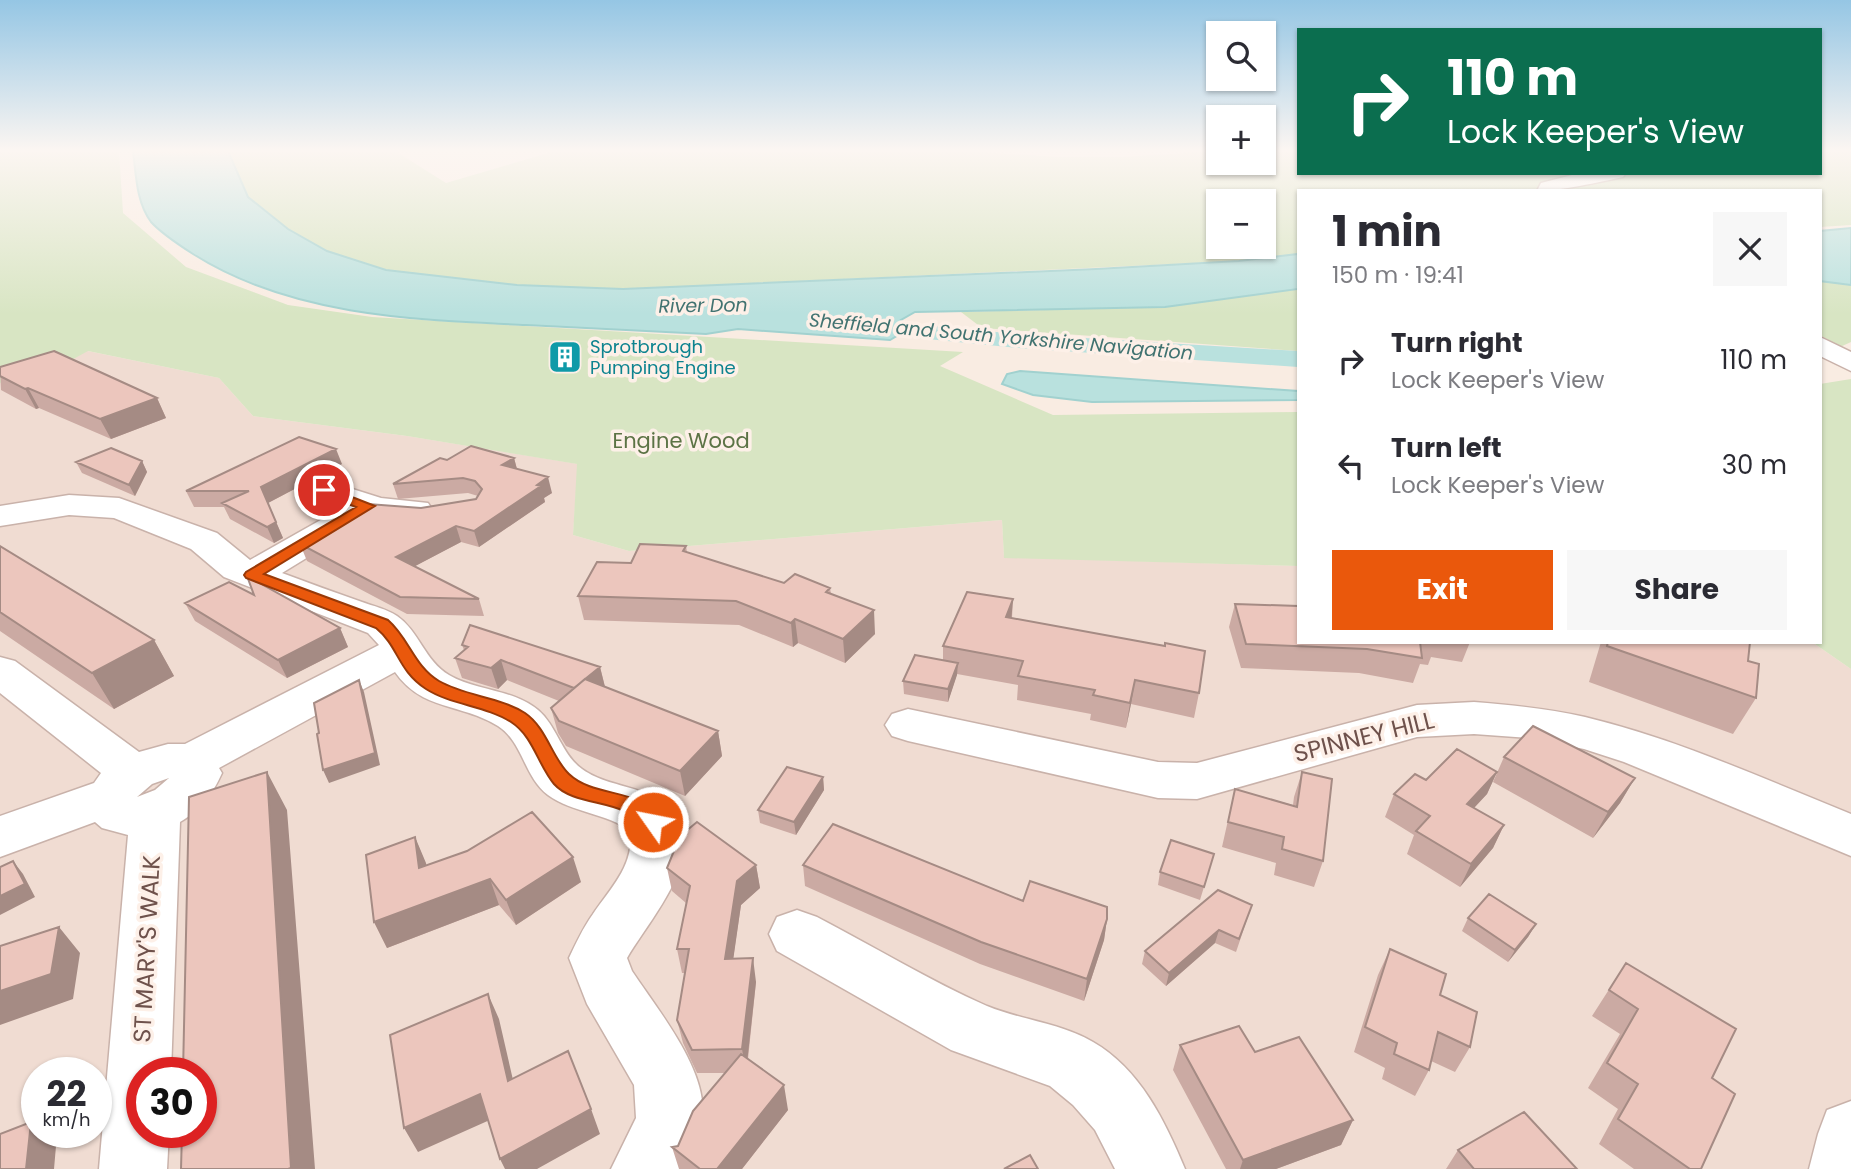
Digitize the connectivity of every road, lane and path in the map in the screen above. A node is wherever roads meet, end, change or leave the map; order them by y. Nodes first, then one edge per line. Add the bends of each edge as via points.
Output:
1 (1822, 346) edge
2 (1851, 363) edge
3 (324, 490) dead end
4 (368, 506) junction
5 (444, 508) edge
6 (0, 516) edge
7 (252, 575) junction
8 (401, 651) junction
9 (0, 671) edge
10 (908, 725) dead end
11 (133, 794) junction
12 (1851, 836) edge
13 (0, 837) edge
14 (797, 934) dead end
15 (1851, 1134) edge
16 (133, 1169) edge
17 (645, 1169) edge
18 (1151, 1169) edge
19 (1843, 1169) edge

1 - 2 street
3 - 4 street
4 - 5 street via 397,512
4 - 7 street
6 - 7 street via 69,505 119,508 204,541 237,569
7 - 8 street via 382,624 396,635
8 - 11 street via 190,762 198,773 196,782 176,801
8 - 17 street via 409,665 433,685 519,718 562,780 632,805 653,822 658,846 648,880 605,939 598,958 608,985 667,1079 669,1118
9 - 11 street via 49,711
10 - 12 street, SPINNEY HILL via 1158,780 1197,781 1418,721 1451,716 1534,722 1598,734 1649,752
11 - 13 street
11 - 16 street, ST MARY'S WALK
14 - 18 street via 973,1030 1070,1063 1118,1107
15 - 19 street

